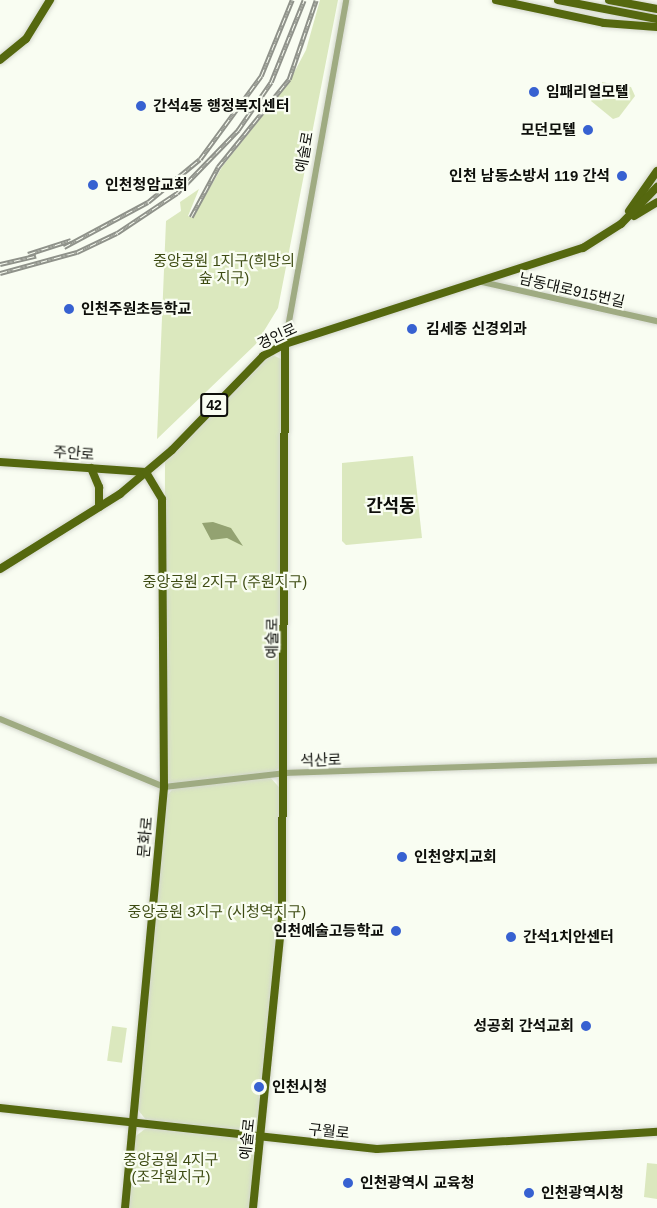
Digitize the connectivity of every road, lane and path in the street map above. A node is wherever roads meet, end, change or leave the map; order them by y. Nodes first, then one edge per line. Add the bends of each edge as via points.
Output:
1 (50, 0) edge
2 (346, 0) edge
3 (496, 0) edge
4 (558, 0) edge
5 (609, 0) edge
6 (657, 9) edge
7 (657, 19) edge
8 (657, 27) edge
9 (0, 60) edge
10 (657, 171) edge
11 (657, 188) edge
12 (657, 202) edge
13 (621, 224) junction
14 (482, 282) junction
15 (657, 321) edge
16 (285, 344) junction
17 (0, 462) edge
18 (91, 468) junction
19 (146, 472) junction
20 (99, 507) junction
21 (0, 569) edge
22 (0, 719) edge
23 (657, 761) edge
24 (285, 773) junction
25 (164, 787) junction
26 (0, 1108) edge
27 (133, 1123) junction
28 (657, 1132) edge
29 (261, 1137) junction
30 (125, 1208) edge
31 (253, 1208) edge

1 - 9 main road via 26,39
2 - 16 street, 예술로
3 - 8 main road via 604,23
4 - 7 main road
5 - 6 main road
10 - 13 main road, 경인로 / 42
11 - 13 main road, 경인로
12 - 13 main road, 경인로 / 42
13 - 14 main road, 경인로 / 42 via 584,248
14 - 15 street, 남동대로915번길
14 - 16 main road, 경인로 / 42
16 - 19 main road, 경인로 / 42 via 263,356
16 - 24 main road, 예술로
17 - 18 main road, 주안로
18 - 19 main road, 주안로
18 - 20 main road via 99,487
19 - 20 main road, 경인로 / 42
19 - 25 main road, 문화로 via 162,499
20 - 21 main road, 경인로 / 42
22 - 25 street, 석산로
23 - 24 street, 석산로
24 - 25 street, 석산로
24 - 29 main road, 예술로 via 280,937
25 - 27 main road, 문화로
26 - 27 main road, 구월로
27 - 29 main road, 구월로
27 - 30 main road, 문화로
28 - 29 main road, 구월로 via 391,1149
29 - 31 main road, 예술로

